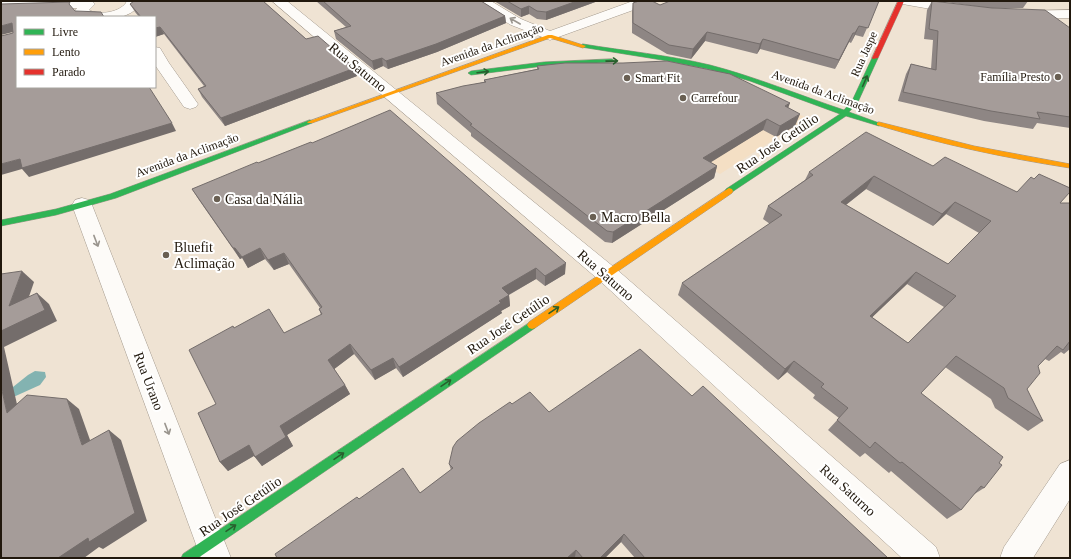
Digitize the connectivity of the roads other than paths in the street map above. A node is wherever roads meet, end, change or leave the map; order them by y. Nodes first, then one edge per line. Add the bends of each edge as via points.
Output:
1 (279, 1) edge
2 (482, 1) edge
3 (645, 1) edge
4 (901, 1) edge
5 (908, 1) edge
6 (1033, 1) edge
7 (1, 6) edge
8 (137, 6) edge
9 (90, 10) edge
10 (972, 12) edge
11 (1011, 14) edge
12 (1052, 14) junction
13 (1070, 14) edge
14 (1070, 28) edge
15 (550, 36) junction
16 (156, 53) edge
17 (683, 62) junction
18 (430, 78) junction
19 (390, 93) junction
20 (190, 104) dead end
21 (844, 113) junction
22 (1070, 166) edge
23 (82, 205) junction
24 (1, 223) edge
25 (607, 274) junction
26 (1070, 474) edge
27 (204, 553) edge
28 (925, 558) edge
29 (1015, 558) edge

1 - 19 street, Rua Saturno
15 -> 2 street via 522,25
3 - 15 street
21 -> 4 street, Rua Jaspe via 855,102
5 - 10 street
6 - 12 street
7 - 9 street
8 - 9 street via 109,16
11 - 12 street
12 - 13 street
12 - 14 street
15 - 17 street, Avenida da Aclimação via 583,46
15 - 18 street, Avenida da Aclimação
16 - 20 street
18 -> 17 street via 569,62
17 - 21 street, Avenida da Aclimação via 774,86
18 - 19 street, Avenida da Aclimação
19 - 23 street, Avenida da Aclimação via 113,196
19 - 25 street, Rua Saturno
21 - 22 street, Avenida da Aclimação via 923,137 1007,156
21 - 25 street, Rua José Getúlio
23 - 24 street, Avenida da Aclimação
23 -> 27 street, Rua Urano
27 -> 25 street, Rua José Getúlio
25 - 28 street, Rua Saturno
26 - 29 street

